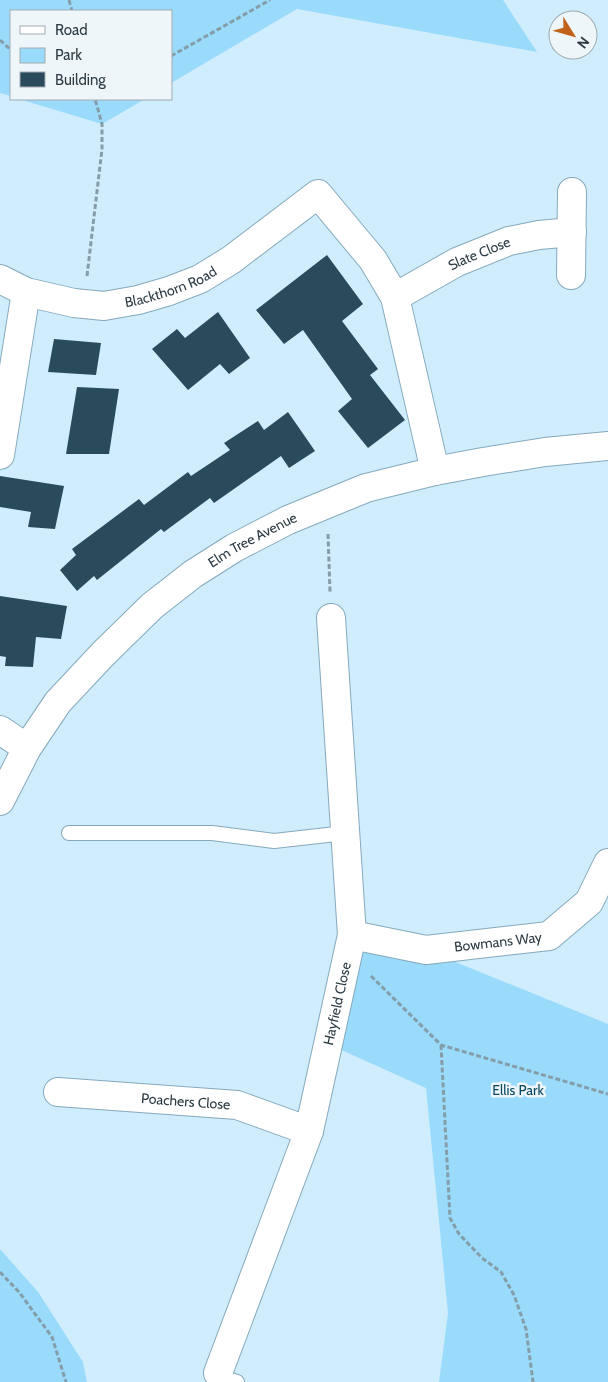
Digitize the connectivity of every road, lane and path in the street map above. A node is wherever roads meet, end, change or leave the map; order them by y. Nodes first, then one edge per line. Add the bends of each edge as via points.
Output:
1 (270, 0) edge
2 (0, 40) edge
3 (10, 49) edge
4 (172, 55) edge
5 (95, 100) edge
6 (572, 192) dead end
7 (572, 232) junction
8 (571, 275) dead end
9 (0, 279) edge
10 (26, 292) junction
11 (395, 298) junction
12 (84, 304) junction
13 (608, 446) edge
14 (0, 455) edge
15 (435, 471) junction
16 (326, 503) junction
17 (331, 618) joint
18 (0, 730) edge
19 (27, 748) junction
20 (0, 801) edge
21 (70, 833) dead end
22 (345, 833) junction
23 (608, 863) edge
24 (350, 944) junction
25 (441, 1045) junction
26 (58, 1092) dead end
27 (608, 1094) edge
28 (309, 1131) junction
29 (0, 1272) edge
30 (224, 1379) edge
31 (66, 1382) edge
32 (534, 1382) edge

1 - 4 path
2 - 3 path
5 - 12 path via 102,124 102,149
6 - 7 street
7 - 8 street
7 - 11 street, Slate Close via 509,241 458,262
9 - 10 street, Blackthorn Road
10 - 12 street, Blackthorn Road
10 - 14 street
11 - 12 street, Blackthorn Road via 373,260 312,186 231,260 200,279 170,292 138,300 104,306
11 - 15 street, Blackthorn Road
13 - 15 street, Elm Tree Avenue via 545,452
15 - 16 street, Elm Tree Avenue via 366,488
16 - 17 path
16 - 19 street, Elm Tree Avenue via 234,548 152,606 58,702
17 - 22 street, Hayfield Close
18 - 19 street
19 - 20 street, Elm Tree Avenue
21 - 22 lane via 212,833 274,841
22 - 24 street, Hayfield Close
23 - 24 street, Bowmans Way via 589,902 549,936 426,950
24 - 25 path
24 - 28 street, Hayfield Close
25 - 27 path
25 - 32 path via 450,1218 459,1234 501,1272 514,1295 526,1329
26 - 28 street, Poachers Close via 237,1105
28 - 30 street, Hayfield Close
29 - 31 path via 52,1337

